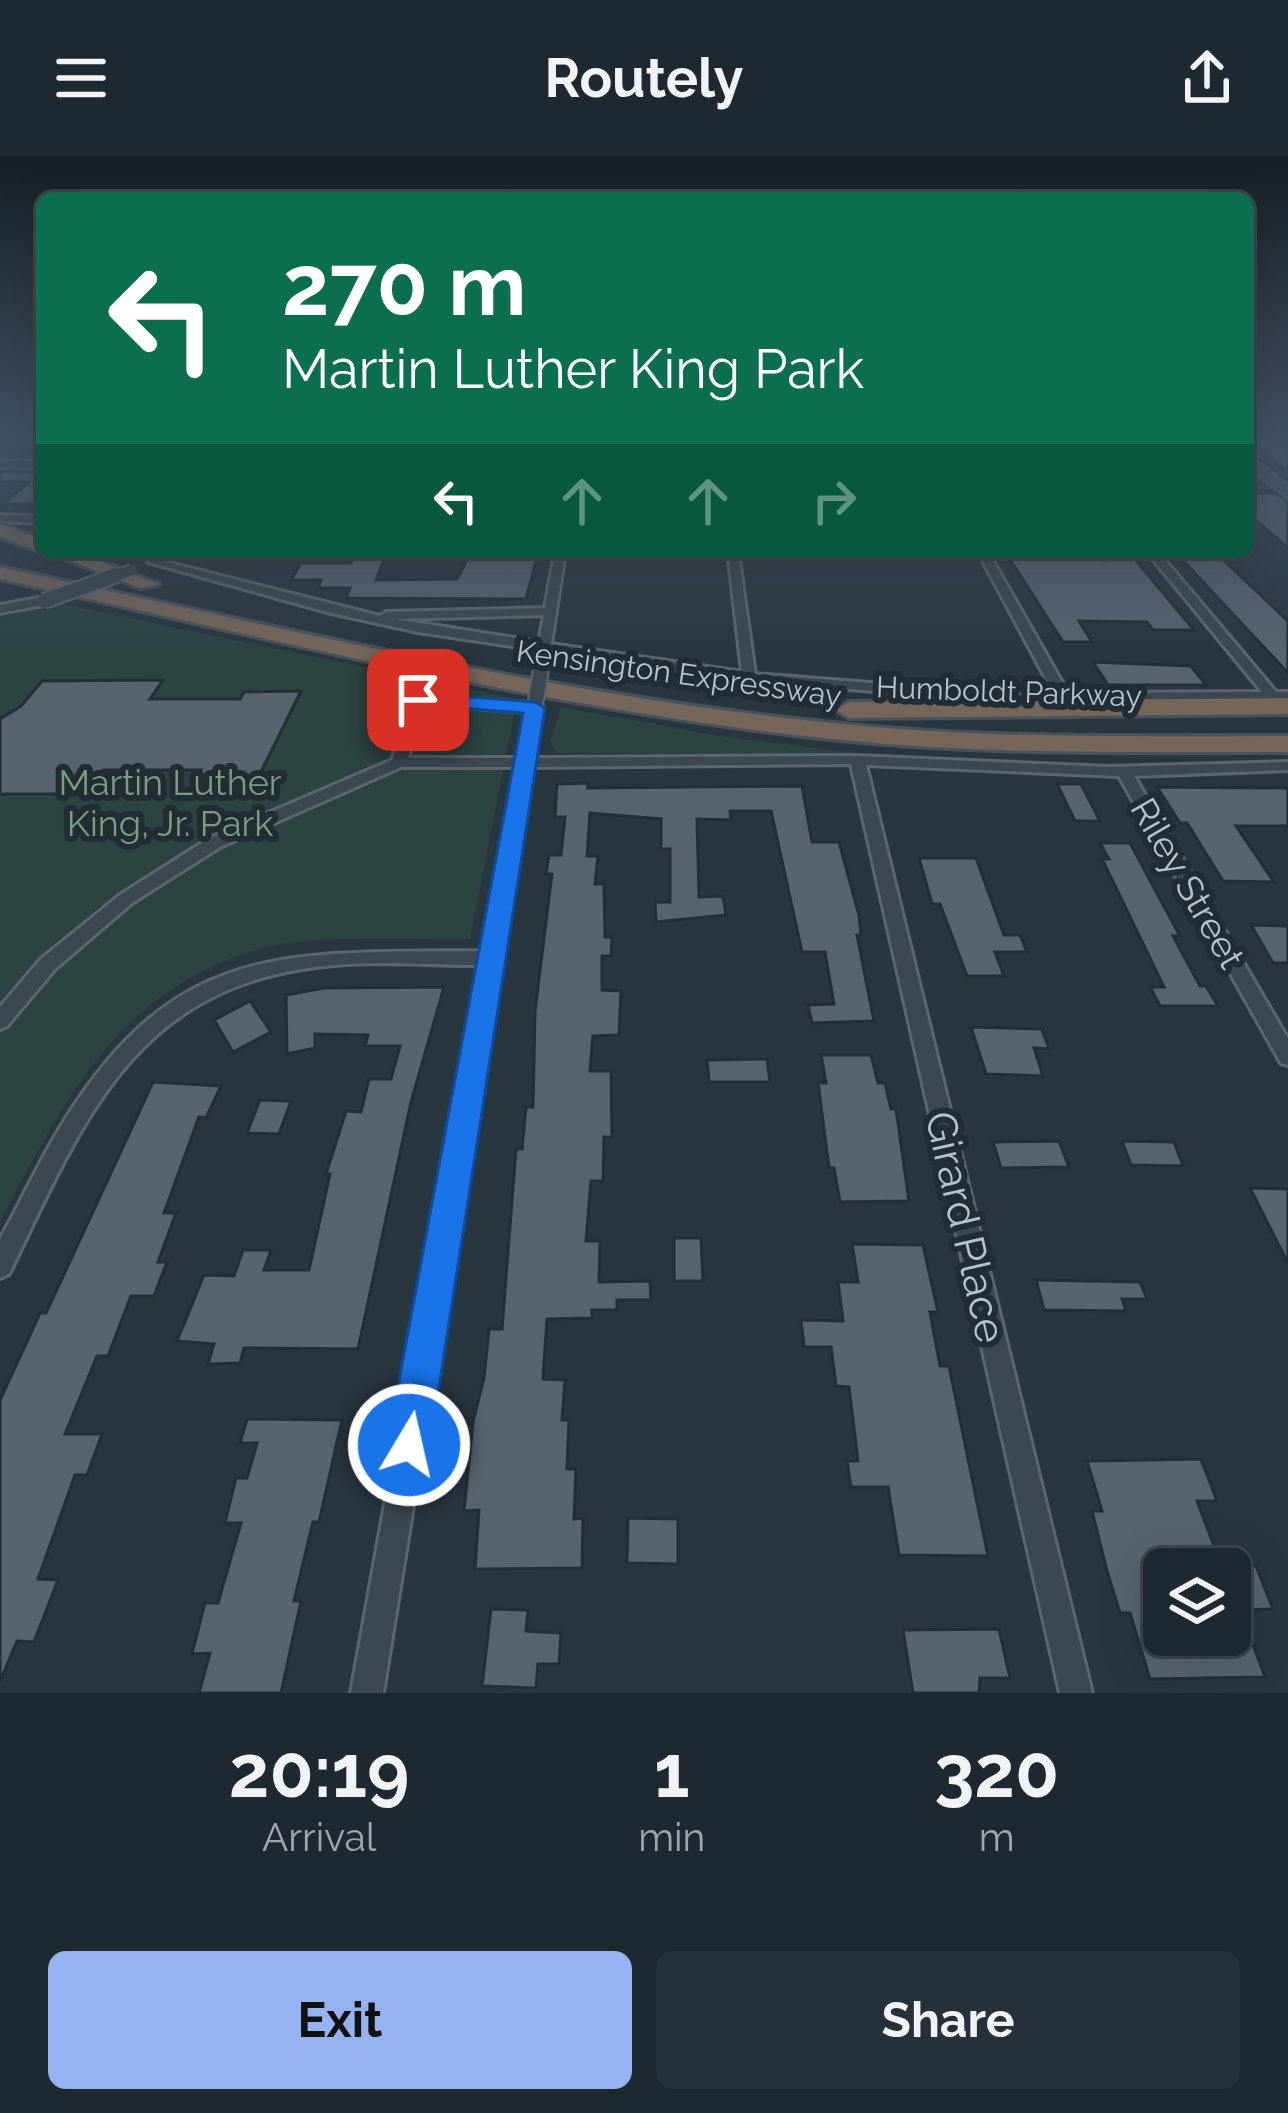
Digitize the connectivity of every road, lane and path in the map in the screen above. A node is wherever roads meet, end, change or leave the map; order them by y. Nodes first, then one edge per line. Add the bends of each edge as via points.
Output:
1 (0, 517) edge
2 (36, 517) edge
3 (0, 530) edge
4 (36, 544) edge
5 (0, 558) edge
6 (75, 558) edge
7 (160, 558) edge
8 (559, 558) edge
9 (734, 558) edge
10 (986, 558) edge
11 (1157, 558) edge
12 (154, 562) junction
13 (0, 573) edge
14 (0, 590) edge
15 (201, 601) junction
16 (134, 602) junction
17 (0, 609) edge
18 (550, 611) junction
19 (375, 619) junction
20 (544, 654) junction
21 (749, 677) junction
22 (1064, 697) junction
23 (1283, 699) edge
24 (536, 704) junction
25 (632, 706) junction
26 (849, 710) junction
27 (1288, 723) edge
28 (1288, 744) edge
29 (856, 760) junction
30 (399, 763) junction
31 (523, 764) junction
32 (1288, 764) edge
33 (1124, 772) junction
34 (490, 958) junction
35 (0, 1022) edge
36 (1288, 1057) edge
37 (0, 1266) edge
38 (367, 1693) edge
39 (1076, 1693) edge

1 - 2 street
3 - 4 highway
5 - 15 highway, Kensington Expressway
6 - 15 highway
7 - 12 street
8 - 18 street
9 - 21 street
10 - 22 street
11 - 23 street
12 - 17 street, bridge
12 - 19 street, Humboldt Parkway
13 - 16 highway, Kensington Expressway
14 - 16 highway
15 - 26 highway, Kensington Expressway via 502,663
16 - 25 highway, Kensington Expressway
18 - 19 street
18 - 20 street
19 - 20 street, Humboldt Parkway
20 - 21 street, Humboldt Parkway
20 - 24 street, bridge
21 - 22 street, Humboldt Parkway
22 - 23 street, Humboldt Parkway
23 - 26 highway
24 - 30 street via 418,700
24 - 31 street
25 - 28 highway, Kensington Expressway via 843,732
25 - 32 highway via 730,730 889,752
26 - 27 highway, Kensington Expressway
29 - 31 street
29 - 33 street
29 - 39 street, Girard Place
30 - 31 street
30 - 35 street via 214,843 126,898 48,964
31 - 34 street
32 - 33 street
33 - 36 street, Riley Street
34 - 37 street via 285,964 184,1002 141,1034 93,1088
34 - 38 street

